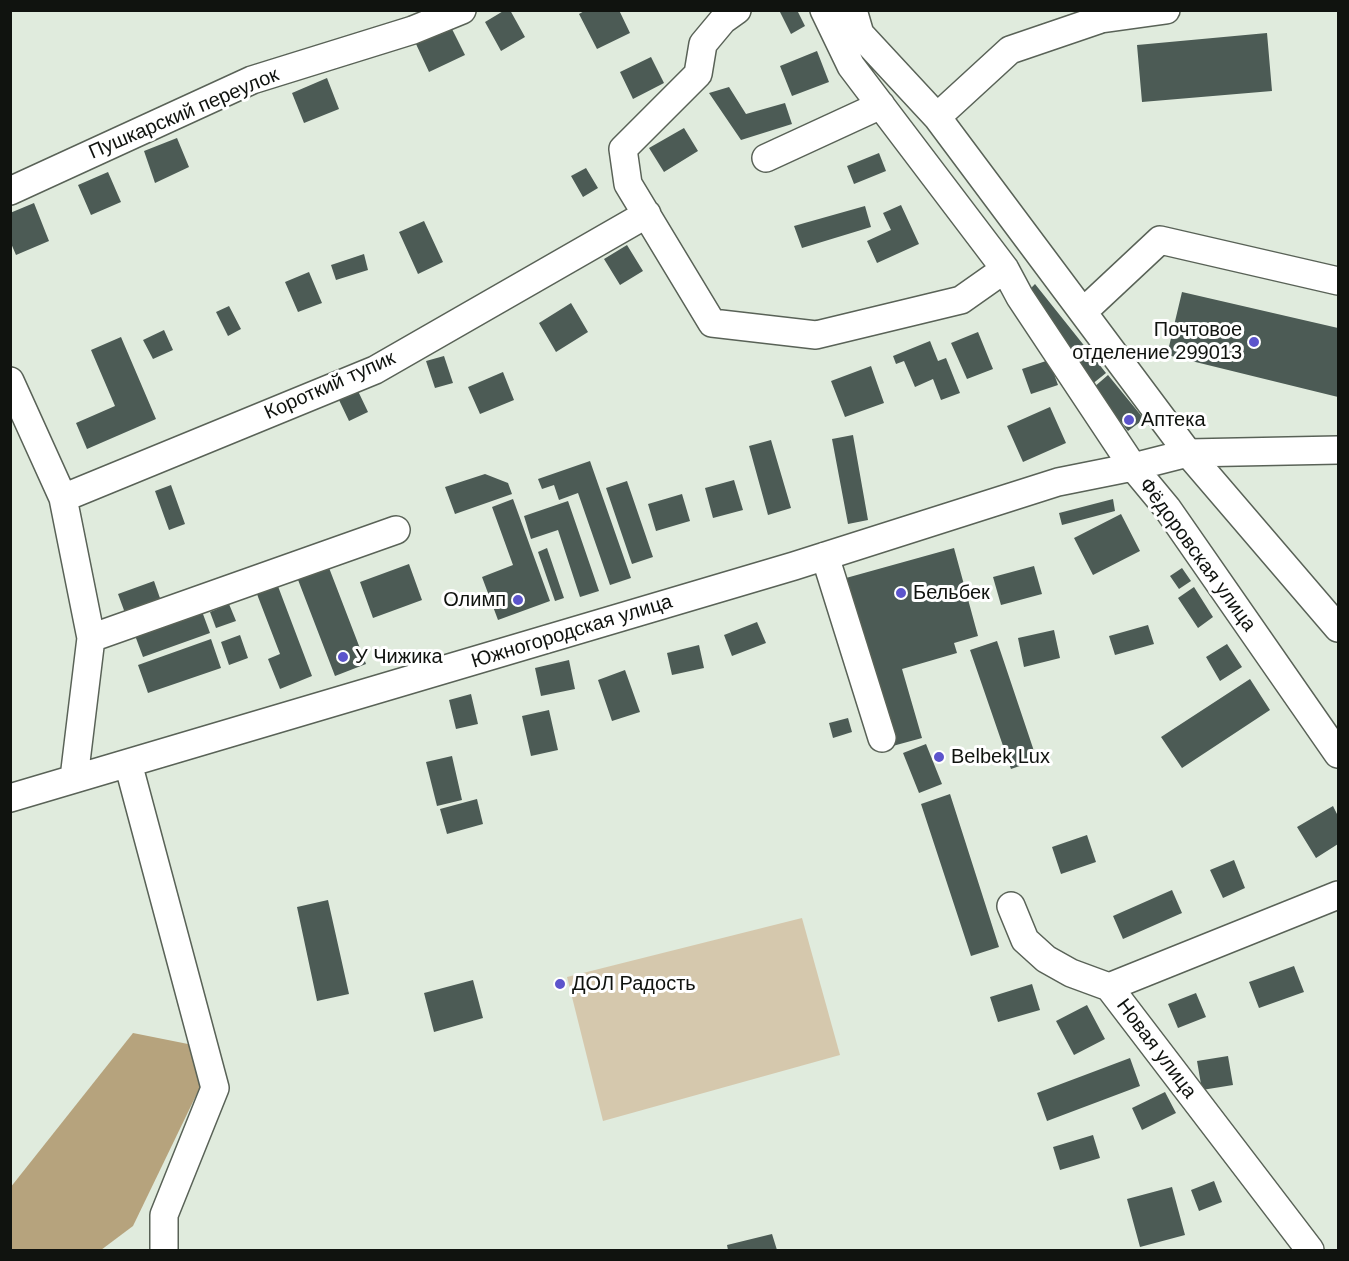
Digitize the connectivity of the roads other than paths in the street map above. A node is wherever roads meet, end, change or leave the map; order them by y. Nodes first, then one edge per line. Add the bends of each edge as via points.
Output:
1 (462, 10) edge
2 (737, 10) edge
3 (824, 10) edge
4 (853, 10) edge
5 (1166, 10) edge
6 (881, 105) junction
7 (937, 117) junction
8 (766, 158) dead end
9 (10, 190) edge
10 (647, 214) junction
11 (1005, 269) junction
12 (1338, 281) edge
13 (1083, 312) junction
14 (10, 381) edge
15 (1338, 450) edge
16 (1188, 453) junction
17 (1133, 467) junction
18 (63, 498) junction
19 (396, 530) dead end
20 (825, 556) junction
21 (1337, 625) edge
22 (91, 638) junction
23 (882, 738) dead end
24 (1338, 754) edge
25 (128, 763) junction
26 (74, 778) junction
27 (10, 798) edge
28 (1338, 895) edge
29 (1011, 906) dead end
30 (1109, 987) junction
31 (164, 1251) edge
32 (1310, 1251) edge

1 - 9 street, Пушкарский переулок via 414,30 252,80
2 - 10 street via 703,44 698,74 623,149 628,184
3 - 6 street via 851,66
4 - 7 street via 860,34
5 - 7 street via 1101,19 1010,50
6 - 8 street
6 - 11 street
7 - 13 street
10 - 11 street via 712,322 816,335 961,300
10 - 18 street, Короткий тупик via 375,370
11 - 17 street
12 - 13 street via 1160,240
13 - 16 street
14 - 18 street
15 - 16 street, Фёдоровская улица
16 - 17 street, Фёдоровская улица
16 - 21 street
17 - 20 street, Южногородская улица via 1058,482
17 - 24 street, Фёдоровская улица via 1167,508
18 - 22 street
19 - 22 street
20 - 23 street
20 - 25 street, Южногородская улица
22 - 26 street
25 - 26 street, Южногородская улица
25 - 31 street via 215,1088 164,1215
26 - 27 street, Южногородская улица
28 - 30 street, Новая улица
29 - 30 street via 1025,940 1046,959
30 - 32 street, Новая улица

